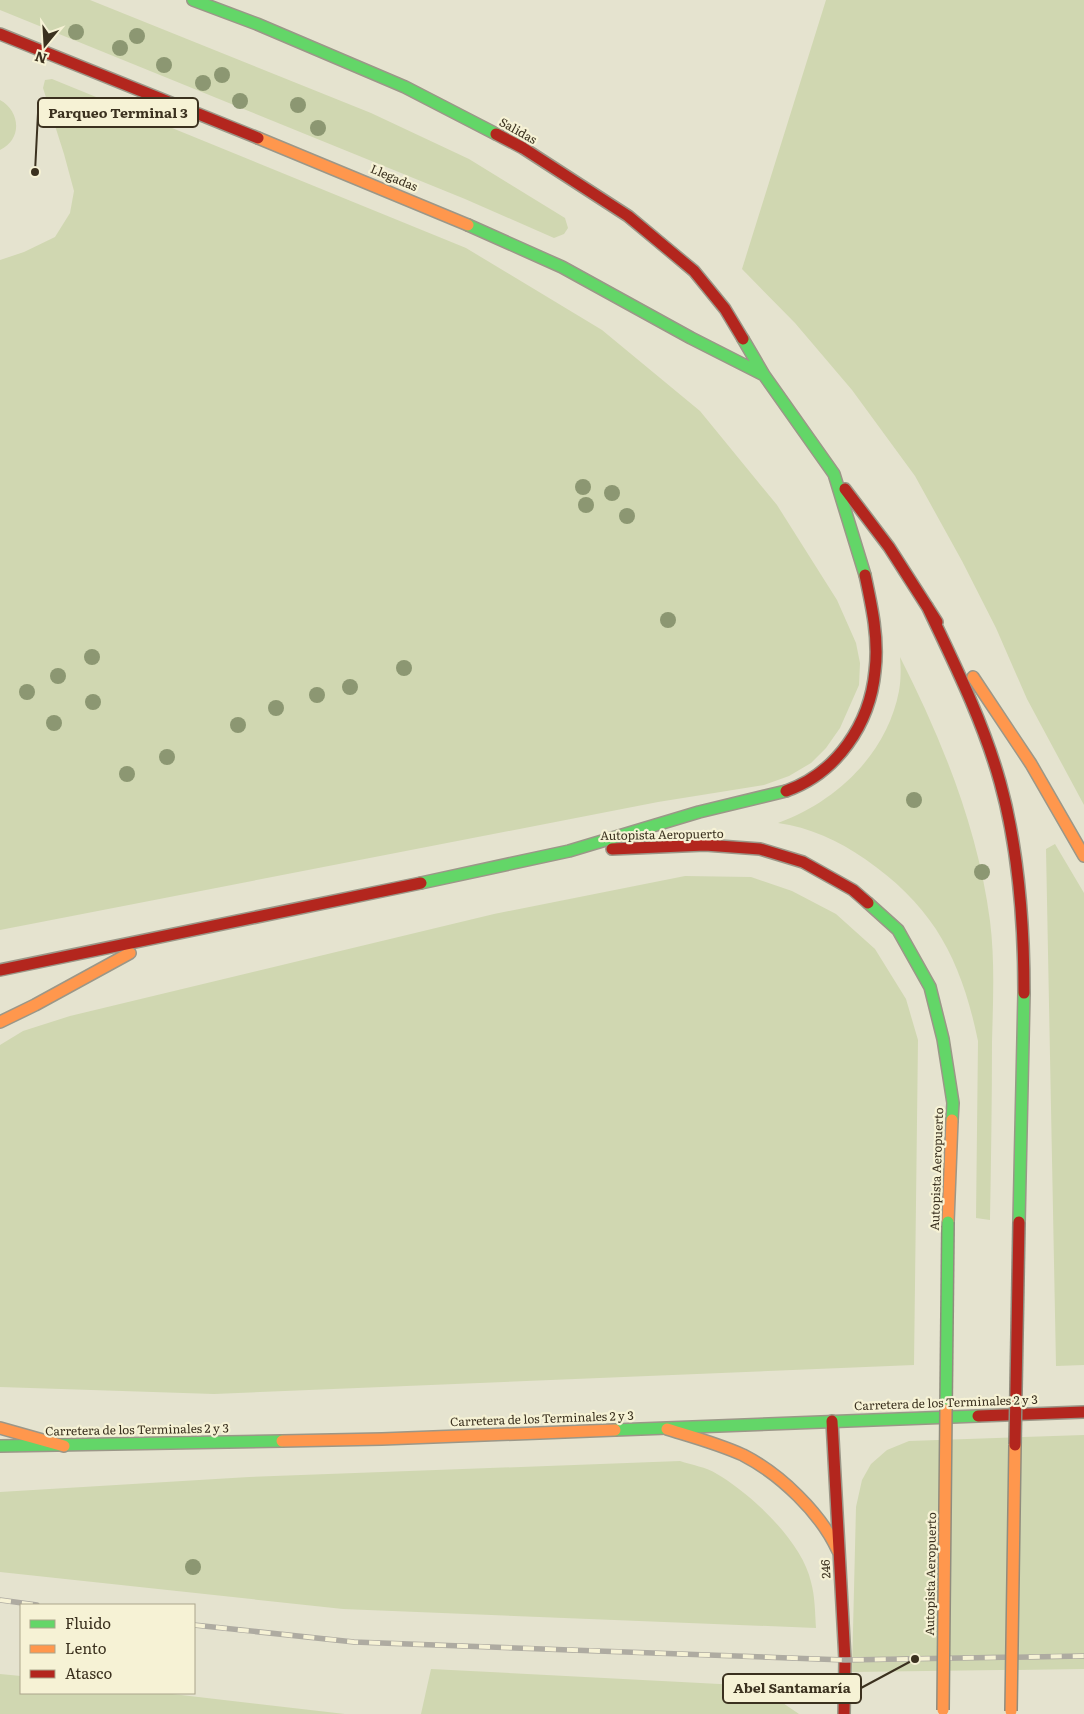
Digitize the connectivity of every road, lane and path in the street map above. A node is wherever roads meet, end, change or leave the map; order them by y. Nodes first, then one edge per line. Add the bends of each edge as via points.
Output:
1 (194, 0) edge
2 (0, 34) edge
3 (764, 375) junction
4 (834, 474) junction
5 (927, 606) junction
6 (568, 851) junction
7 (1084, 856) edge
8 (151, 941) junction
9 (0, 970) edge
10 (0, 1022) edge
11 (1084, 1412) edge
12 (832, 1422) junction
13 (0, 1428) edge
14 (663, 1428) junction
15 (0, 1446) edge
16 (64, 1446) junction
17 (839, 1552) junction
18 (943, 1712) edge
19 (1011, 1712) edge
20 (844, 1714) edge

1 - 3 main road, Salidas via 406,86 522,148 628,216 694,270 725,309
2 - 3 main road, Llegadas via 366,181 528,250
3 - 4 main road, Salidas
4 - 5 main road, Salidas via 889,547
4 - 6 main road via 869,592 876,637 876,668 871,692 864,716 846,747 830,766 797,787
5 - 7 main road via 1031,764
5 - 19 main road, bridge via 966,688 1000,781 1015,850 1024,960
6 - 8 main road
6 - 18 main road, Autopista Aeropuerto, bridge via 705,845 760,849 804,862 854,890 898,930 930,987 943,1039 953,1103 948,1222
8 - 9 main road
8 - 10 main road
11 - 12 main road, Carretera de los Terminales 2 y 3
12 - 14 main road, Carretera de los Terminales 2 y 3
12 - 17 main road, 246
13 - 16 main road
14 - 16 main road, Carretera de los Terminales 2 y 3 via 382,1439
14 - 17 main road via 746,1456 775,1477 814,1514
15 - 16 main road, Carretera de los Terminales 2 y 3
17 - 20 main road, 246 via 845,1660

